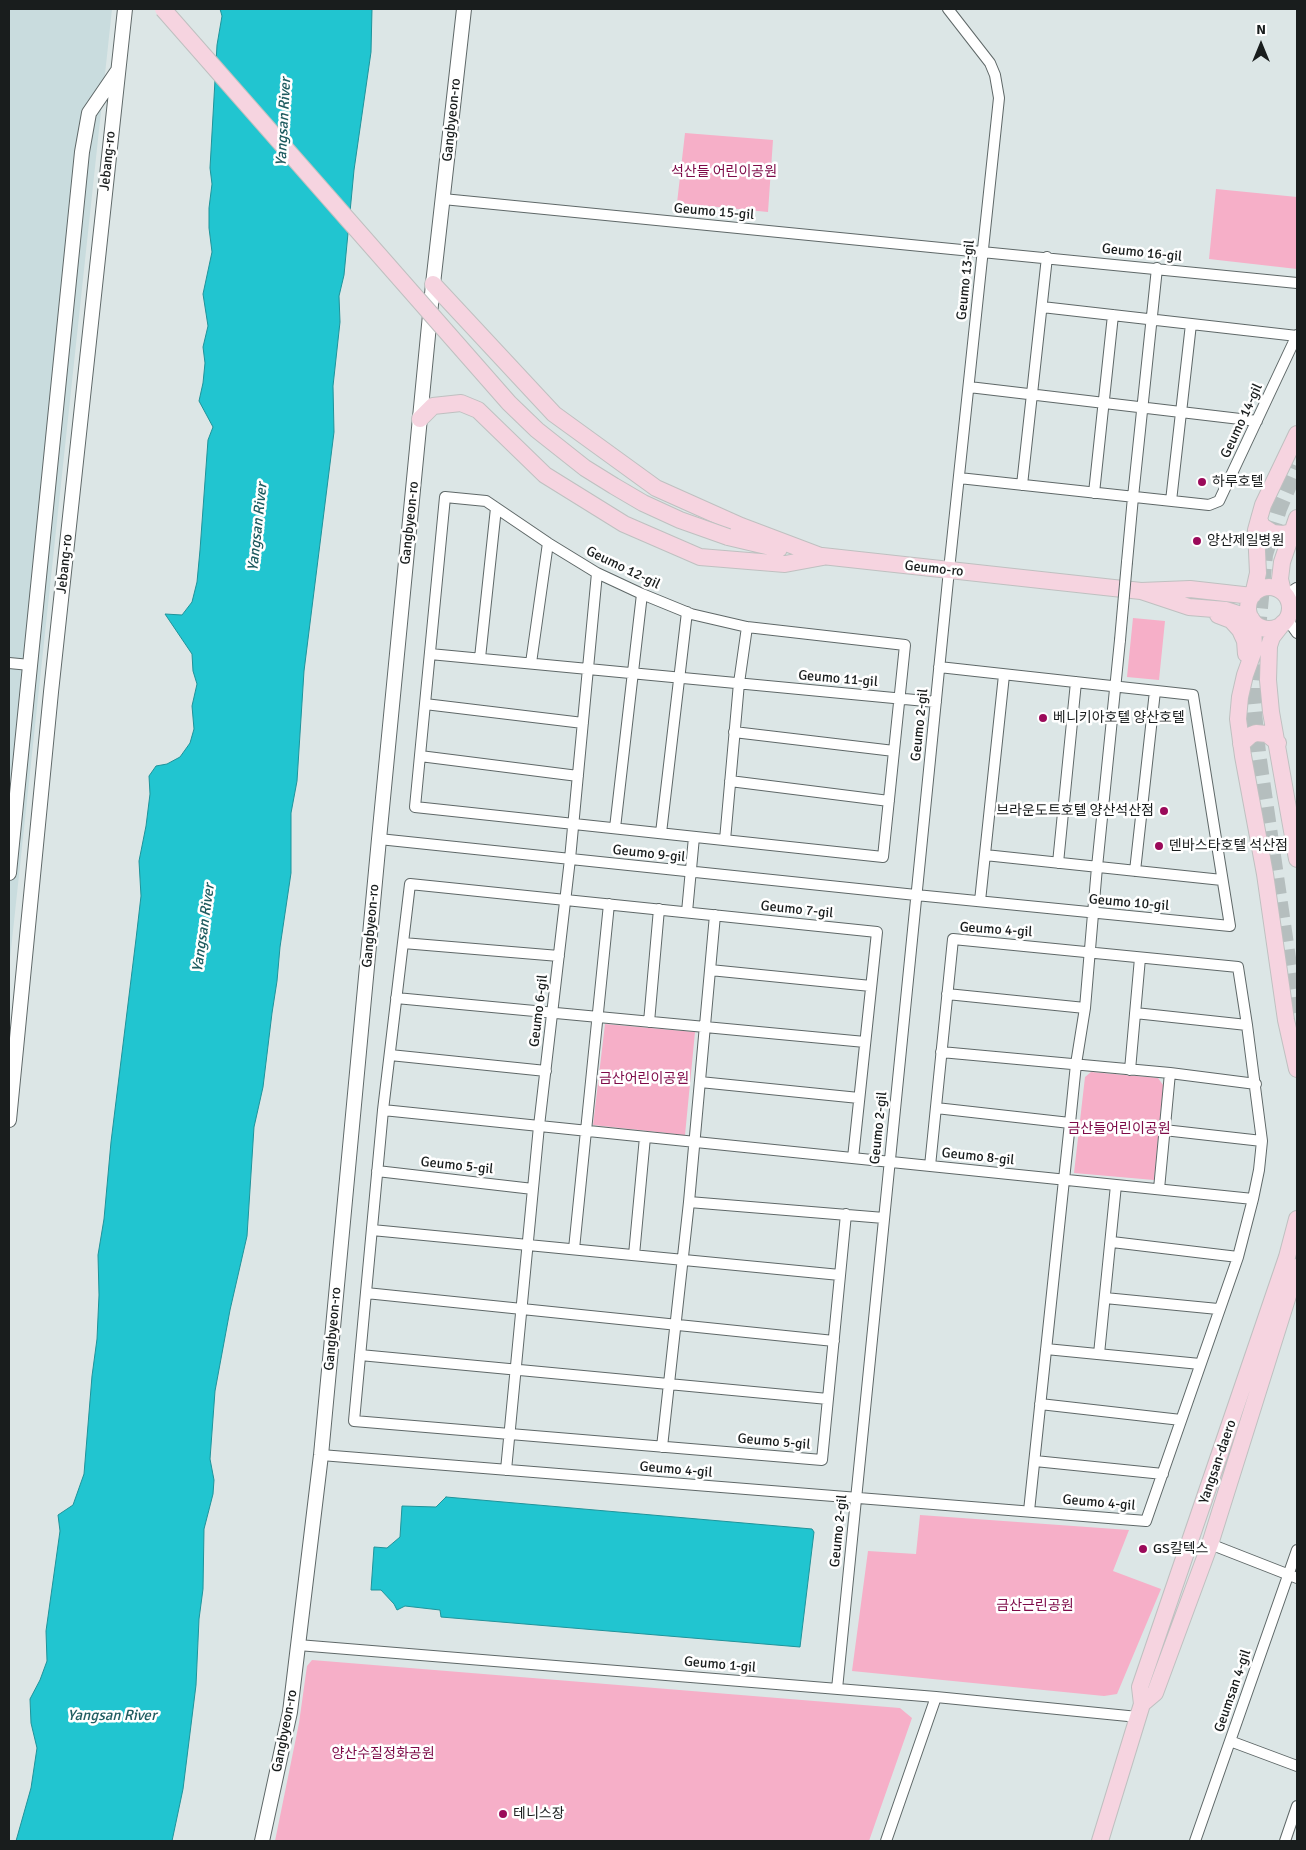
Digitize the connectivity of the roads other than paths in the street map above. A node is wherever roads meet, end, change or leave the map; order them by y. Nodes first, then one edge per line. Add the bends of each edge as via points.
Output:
1 (125, 9) edge
2 (163, 9) edge
3 (464, 9) edge
4 (948, 9) edge
5 (119, 69) junction
6 (443, 199) junction
7 (983, 251) junction
8 (1047, 257) junction
9 (1157, 268) junction
10 (1297, 283) edge
11 (433, 284) junction
12 (1042, 307) junction
13 (1113, 315) junction
14 (1151, 319) junction
15 (1191, 324) junction
16 (1297, 336) edge
17 (969, 387) junction
18 (1032, 394) junction
19 (1104, 403) junction
20 (1142, 407) junction
21 (1181, 412) junction
22 (420, 419) junction
23 (1258, 421) junction
24 (1297, 434) edge
25 (959, 478) junction
26 (1022, 485) junction
27 (1094, 493) junction
28 (1133, 497) junction
29 (1171, 501) junction
30 (496, 508) junction
31 (1257, 525) junction
32 (1294, 525) edge
33 (548, 543) junction
34 (823, 557) junction
35 (949, 570) junction
36 (597, 574) junction
37 (1141, 591) junction
38 (1210, 591) junction
39 (642, 594) junction
40 (1252, 595) junction
41 (1291, 596) edge
42 (1189, 607) junction
43 (687, 612) junction
44 (1252, 619) junction
45 (1285, 621) junction
46 (747, 626) junction
47 (1297, 633) edge
48 (430, 654) junction
49 (480, 658) junction
50 (9, 662) edge
51 (531, 663) junction
52 (30, 665) junction
53 (939, 667) junction
54 (588, 669) junction
55 (633, 673) junction
56 (1004, 675) junction
57 (1244, 675) junction
58 (680, 677) junction
59 (1076, 682) junction
60 (738, 683) junction
61 (1114, 687) junction
62 (1155, 691) junction
63 (899, 698) junction
64 (936, 702) junction
65 (425, 704) junction
66 (583, 724) junction
67 (734, 732) junction
68 (1278, 743) junction
69 (1241, 744) junction
70 (894, 751) junction
71 (420, 756) junction
72 (578, 776) junction
73 (730, 781) junction
74 (889, 800) junction
75 (574, 824) junction
76 (616, 828) junction
77 (661, 833) junction
78 (694, 837) junction
79 (379, 839) junction
80 (725, 840) junction
81 (985, 855) junction
82 (1297, 859) edge
83 (570, 860) junction
84 (1058, 863) junction
85 (1097, 867) junction
86 (1135, 871) junction
87 (690, 872) junction
88 (9, 873) edge
89 (1222, 880) junction
90 (916, 895) junction
91 (566, 900) junction
92 (980, 901) junction
93 (609, 904) junction
94 (659, 910) junction
95 (686, 912) junction
96 (1093, 913) junction
97 (716, 915) junction
98 (403, 943) junction
99 (1090, 952) junction
100 (559, 956) junction
101 (1140, 958) junction
102 (710, 970) junction
103 (871, 986) junction
104 (947, 994) junction
105 (396, 998) junction
106 (1085, 1008) junction
107 (553, 1013) junction
108 (1135, 1013) junction
109 (598, 1017) junction
110 (649, 1022) junction
111 (1247, 1025) junction
112 (705, 1027) junction
113 (865, 1042) junction
114 (941, 1052) junction
115 (390, 1055) junction
116 (1076, 1064) junction
117 (1297, 1069) edge
118 (1130, 1070) junction
119 (546, 1071) junction
120 (1170, 1073) junction
121 (700, 1082) junction
122 (1256, 1084) junction
123 (859, 1098) junction
124 (936, 1108) junction
125 (383, 1110) junction
126 (9, 1120) edge
127 (1070, 1123) junction
128 (540, 1126) junction
129 (1164, 1130) junction
130 (588, 1131) junction
131 (645, 1137) junction
132 (1262, 1141) junction
133 (693, 1142) junction
134 (853, 1158) junction
135 (890, 1162) junction
136 (930, 1166) junction
137 (377, 1171) junction
138 (1064, 1180) junction
139 (1116, 1185) junction
140 (534, 1189) junction
141 (1159, 1189) junction
142 (1253, 1199) junction
143 (689, 1202) junction
144 (846, 1214) junction
145 (884, 1218) junction
146 (1297, 1220) edge
147 (372, 1230) junction
148 (1112, 1242) junction
149 (528, 1245) junction
150 (574, 1249) junction
151 (634, 1255) junction
152 (1238, 1257) junction
153 (682, 1260) junction
154 (1297, 1266) edge
155 (840, 1275) junction
156 (366, 1293) junction
157 (1105, 1298) junction
158 (522, 1309) junction
159 (1218, 1309) junction
160 (675, 1325) junction
161 (834, 1341) junction
162 (1046, 1349) junction
163 (1100, 1354) junction
164 (360, 1355) junction
165 (1200, 1364) junction
166 (516, 1370) junction
167 (668, 1384) junction
168 (828, 1399) junction
169 (1040, 1404) junction
170 (1181, 1420) junction
171 (509, 1434) junction
172 (662, 1447) junction
173 (321, 1455) junction
174 (1035, 1461) junction
175 (506, 1470) junction
176 (1163, 1474) junction
177 (856, 1498) junction
178 (1029, 1511) junction
179 (1210, 1544) junction
180 (1297, 1550) edge
181 (1293, 1577) edge
182 (298, 1645) junction
183 (837, 1689) junction
184 (936, 1697) junction
185 (1140, 1710) junction
186 (1230, 1741) junction
187 (1297, 1766) edge
188 (1297, 1806) edge
189 (262, 1841) edge
190 (886, 1841) edge
191 (1100, 1841) edge
192 (1195, 1841) edge
193 (1285, 1841) edge

1 - 5 street, Jebang-ro
2 - 34 main road, Geumo-ro, bridge via 537,430 585,468 643,503 680,520 728,537
3 - 6 street, Gangbyeon-ro
4 - 7 street, Geumo 13-gil via 983,52 998,86
5 - 52 street via 89,113 82,152
5 - 126 street, Jebang-ro via 52,682
6 - 7 street, Geumo 15-gil
6 - 11 street, Gangbyeon-ro
7 - 8 street, Geumo 16-gil
7 - 17 street, Geumo 13-gil
8 - 9 street, Geumo 16-gil
8 - 12 street
9 - 10 street, Geumo 16-gil
9 - 14 street
11 - 22 street, Gangbyeon-ro
11 - 34 main road via 554,414 656,488 741,526
12 - 13 street, Geumo 14-gil
12 - 18 street
13 - 14 street, Geumo 14-gil
13 - 19 street
14 - 15 street, Geumo 14-gil
14 - 20 street
15 - 16 street, Geumo 14-gil
15 - 21 street
16 - 23 street, Geumo 14-gil
17 - 18 street
17 - 25 street, Geumo 13-gil
18 - 19 street
18 - 26 street
19 - 20 street
19 - 27 street
20 - 21 street
20 - 28 street
21 - 23 street
21 - 29 street
22 - 34 main road via 434,406 461,403 478,410 545,475 624,524 700,557 785,564
22 - 79 street, Gangbyeon-ro
23 - 29 street, Geumo 14-gil via 1218,501 1209,505
24 - 31 main road via 1263,505
25 - 26 street, Geumo 14-gil
25 - 35 street, Geumo 13-gil
26 - 27 street, Geumo 14-gil
27 - 28 street, Geumo 14-gil
28 - 29 street, Geumo 14-gil
28 - 61 street, bridge
30 - 33 street, Geumo 12-gil
30 - 48 street, Geumo 12-gil via 486,501 445,497
30 - 49 street
31 - 32 main road via 1280,534
31 - 38 main road via 1252,568 1247,580 1236,587
31 - 40 main road via 1258,573
32 - 41 main road via 1280,570
33 - 36 street, Geumo 12-gil
33 - 51 street
34 - 35 main road, Geumo-ro
35 - 37 main road, Geumo-ro
35 - 53 street, Geumo 2-gil
36 - 39 street, Geumo 12-gil
36 - 54 street
37 - 38 main road, Geumo-ro
37 - 42 main road, Geumo-ro
38 - 40 main road, Geumo-ro
39 - 43 street, Geumo 12-gil
39 - 55 street
40 - 41 main road via 1264,588 1277,588
40 - 44 main road via 1248,607
41 - 45 main road
42 - 44 main road, Geumo-ro via 1226,610
42 - 57 main road via 1224,617 1236,624 1246,641
43 - 46 street, Geumo 12-gil
43 - 58 street
44 - 45 main road via 1258,625 1271,628
44 - 57 main road via 1254,650
45 - 47 street
45 - 68 main road via 1272,637 1267,658 1270,704
46 - 60 street
46 - 63 street, Geumo 12-gil via 905,645
48 - 49 street, Geumo 11-gil
48 - 65 street, Geumo 12-gil
49 - 51 street, Geumo 11-gil
50 - 52 street
51 - 54 street, Geumo 11-gil
52 - 88 street
53 - 56 street, Geumo 10-gil
53 - 64 street, Geumo 2-gil
54 - 55 street, Geumo 11-gil
54 - 66 street
55 - 58 street, Geumo 11-gil
55 - 76 street
56 - 59 street, Geumo 10-gil
56 - 81 street
57 - 69 main road via 1238,719
58 - 60 street, Geumo 11-gil
58 - 77 street
59 - 61 street, Geumo 10-gil
59 - 84 street
60 - 63 street, Geumo 11-gil
60 - 67 street
61 - 62 street, Geumo 10-gil
61 - 85 street
62 - 86 street
62 - 89 street, Geumo 10-gil via 1193,695
63 - 64 street, Geumo 11-gil
63 - 70 street, Geumo 12-gil
64 - 90 street, Geumo 2-gil
65 - 66 street
65 - 71 street, Geumo 12-gil
66 - 72 street
67 - 70 street
67 - 73 street
68 - 69 main road via 1267,734 1256,733
68 - 82 main road
69 - 117 main road via 1265,874 1286,1020
70 - 74 street, Geumo 12-gil
71 - 72 street
71 - 75 street, Geumo 12-gil via 415,807
72 - 75 street
73 - 74 street
73 - 80 street
74 - 80 street, Geumo 12-gil via 883,857
75 - 76 street, Geumo 12-gil
75 - 83 street, Geumo 6-gil
76 - 77 street, Geumo 12-gil
77 - 78 street, Geumo 12-gil
78 - 80 street, Geumo 12-gil
78 - 87 street
79 - 83 street, Geumo 9-gil
79 - 173 street, Gangbyeon-ro
81 - 84 street
81 - 92 street
83 - 87 street, Geumo 9-gil
83 - 91 street, Geumo 6-gil
84 - 85 street
85 - 86 street
85 - 96 street
86 - 89 street
87 - 90 street, Geumo 9-gil
87 - 95 street
89 - 96 street, Geumo 10-gil via 1230,926
90 - 92 street, Geumo 10-gil
90 - 135 street, Geumo 2-gil
91 - 93 street, Geumo 7-gil
91 - 98 street, Geumo 7-gil via 410,884
91 - 100 street, Geumo 6-gil
92 - 96 street, Geumo 10-gil
93 - 94 street, Geumo 7-gil
93 - 109 street
94 - 95 street, Geumo 7-gil
94 - 110 street
95 - 97 street, Geumo 7-gil
96 - 99 street
97 - 102 street
97 - 103 street, Geumo 7-gil via 877,932
98 - 100 street
98 - 105 street, Geumo 7-gil
99 - 101 street, Geumo 4-gil
99 - 104 street, Geumo 4-gil via 953,939
99 - 106 street
100 - 107 street, Geumo 6-gil
101 - 108 street
101 - 111 street, Geumo 4-gil via 1238,967
102 - 103 street
102 - 112 street
103 - 113 street, Geumo 7-gil
104 - 106 street
104 - 114 street, Geumo 4-gil
105 - 107 street
105 - 115 street, Geumo 7-gil
106 - 116 street
107 - 109 street
107 - 119 street, Geumo 6-gil
108 - 111 street
108 - 118 street
109 - 110 street
109 - 130 street
110 - 112 street
111 - 122 street, Geumo 4-gil
112 - 113 street
112 - 121 street
113 - 123 street, Geumo 7-gil
114 - 116 street
114 - 124 street, Geumo 4-gil
115 - 119 street
115 - 125 street, Geumo 7-gil
116 - 118 street
116 - 127 street
118 - 120 street
119 - 128 street, Geumo 6-gil
120 - 122 street
120 - 129 street
121 - 123 street
121 - 133 street
122 - 132 street, Geumo 4-gil
123 - 134 street, Geumo 7-gil
124 - 127 street
124 - 136 street, Geumo 4-gil
125 - 128 street
125 - 137 street, Geumo 5-gil
127 - 138 street
128 - 130 street
128 - 140 street
129 - 132 street
129 - 141 street
130 - 131 street
130 - 150 street
131 - 133 street
131 - 151 street
132 - 142 street, Geumo 4-gil
133 - 134 street
133 - 143 street
134 - 135 street
135 - 136 street, Geumo 8-gil
135 - 145 street, Geumo 2-gil
136 - 138 street, Geumo 8-gil
137 - 140 street, Geumo 5-gil
137 - 147 street, Geumo 5-gil
138 - 139 street, Geumo 8-gil
138 - 162 street
139 - 141 street, Geumo 8-gil
139 - 148 street
140 - 149 street
141 - 142 street, Geumo 8-gil
142 - 152 street, Geumo 4-gil
143 - 144 street
143 - 153 street
144 - 145 street
144 - 155 street, Geumo 5-gil
145 - 177 street, Geumo 2-gil
146 - 185 main road, Yangsan-daero via 1140,1688
147 - 149 street
147 - 156 street, Geumo 5-gil
148 - 152 street
148 - 157 street
149 - 150 street
149 - 158 street
150 - 151 street
151 - 153 street
152 - 159 street, Geumo 4-gil
153 - 155 street
153 - 160 street
154 - 179 main road, Yangsan-daero
155 - 161 street, Geumo 5-gil
156 - 158 street
156 - 164 street, Geumo 5-gil
157 - 159 street
157 - 163 street
158 - 160 street
158 - 166 street
159 - 165 street, Geumo 4-gil
160 - 161 street
160 - 167 street
161 - 168 street, Geumo 5-gil
162 - 163 street
162 - 169 street
163 - 165 street
164 - 166 street
164 - 171 street, Geumo 5-gil via 354,1421
165 - 170 street, Geumo 4-gil
166 - 167 street
166 - 171 street
167 - 168 street
167 - 172 street
168 - 172 street, Geumo 5-gil via 822,1460
169 - 170 street
169 - 174 street
170 - 176 street, Geumo 4-gil
171 - 172 street, Geumo 5-gil
171 - 175 street
173 - 175 street, Geumo 4-gil
173 - 182 street, Gangbyeon-ro
174 - 176 street
174 - 178 street
175 - 177 street, Geumo 4-gil
176 - 178 street, Geumo 4-gil via 1146,1521
177 - 178 street, Geumo 4-gil
177 - 183 street, Geumo 2-gil
179 - 181 street
179 - 185 main road, Yangsan-daero via 1155,1693
180 - 181 street, Geumsan 4-gil
181 - 186 street, Geumsan 4-gil
182 - 183 street, Geumo 1-gil
182 - 189 street, Gangbyeon-ro via 290,1712
183 - 184 street, Geumo 1-gil
184 - 185 street, Geumo 1-gil
184 - 190 street
185 - 191 main road, Yangsan-daero
186 - 187 street
186 - 192 street, Geumsan 4-gil
188 - 193 street

